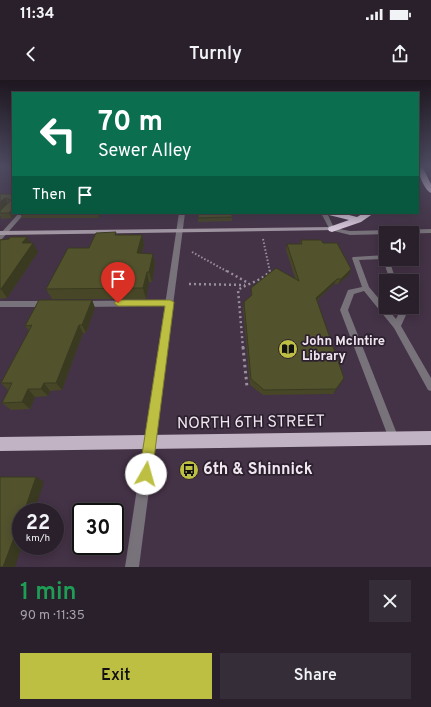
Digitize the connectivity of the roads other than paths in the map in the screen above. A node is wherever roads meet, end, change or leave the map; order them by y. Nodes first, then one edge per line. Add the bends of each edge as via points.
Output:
1 (21, 214) edge
2 (182, 214) edge
3 (324, 214) edge
4 (336, 214) edge
5 (368, 214) edge
6 (358, 220) junction
7 (332, 229) junction
8 (179, 231) junction
9 (431, 231) edge
10 (1, 235) edge
11 (379, 258) edge
12 (366, 288) junction
13 (170, 302) junction
14 (0, 304) edge
15 (58, 304) edge
16 (73, 304) edge
17 (402, 314) edge
18 (397, 326) junction
19 (431, 387) edge
20 (394, 438) junction
21 (431, 438) edge
22 (150, 441) junction
23 (0, 444) edge
24 (132, 567) edge

1 - 10 street
2 - 8 street
3 - 7 street
4 - 6 highway
5 - 6 highway
6 - 7 highway
7 - 8 main road
7 - 9 street via 350,233
8 - 10 main road
8 - 13 street
11 - 12 street via 355,258
12 - 18 street
12 - 20 street via 350,292 344,310
13 - 16 street
13 - 22 street
14 - 15 street
17 - 18 street
18 - 19 street
20 - 21 main road, NORTH 6TH STREET
20 - 22 main road, NORTH 6TH STREET
22 - 23 main road, NORTH 6TH STREET
22 - 24 street

